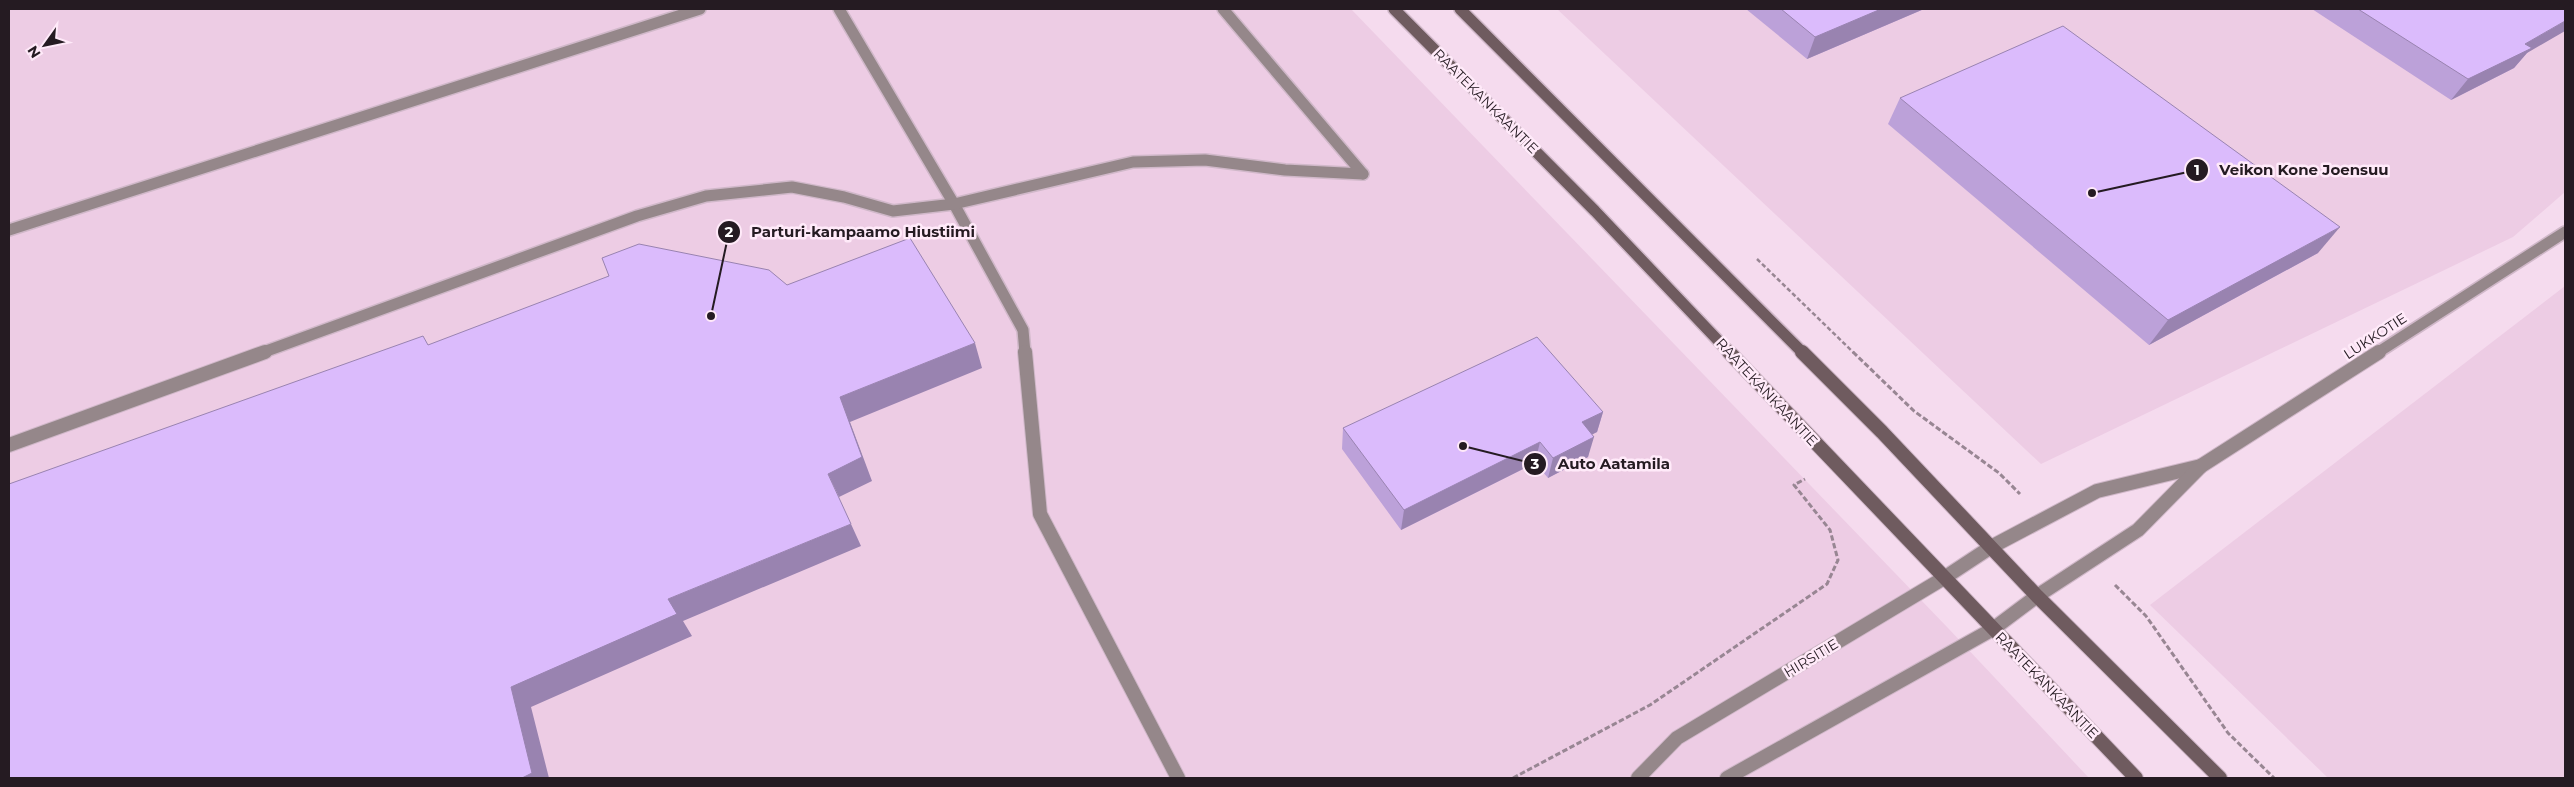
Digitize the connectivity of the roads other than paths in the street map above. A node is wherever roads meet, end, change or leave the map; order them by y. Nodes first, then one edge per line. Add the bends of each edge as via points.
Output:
1 (700, 9) edge
2 (839, 9) edge
3 (1222, 9) edge
4 (1394, 9) edge
5 (1460, 9) edge
6 (954, 204) junction
7 (9, 230) edge
8 (2565, 232) edge
9 (9, 445) edge
10 (2200, 466) junction
11 (1991, 547) junction
12 (1944, 578) junction
13 (2037, 596) junction
14 (1992, 629) junction
15 (1178, 778) edge
16 (1638, 778) edge
17 (1727, 778) edge
18 (2136, 778) edge
19 (2220, 778) edge

1 - 7 street
2 - 6 street
3 - 6 street via 1363,174 1285,170 1205,160 1133,162
4 - 12 main road, RAATEKANKAANTIE via 1595,211
5 - 11 main road via 1882,432
6 - 9 street via 893,211 844,197 792,188 706,196 637,216
6 - 15 street via 1023,330 1040,514
8 - 10 street, LUKKOTIE
10 - 11 street, HIRSITIE via 2097,491
10 - 13 street via 2138,530
11 - 12 street, HIRSITIE
11 - 13 main road
12 - 14 main road, RAATEKANKAANTIE
12 - 16 street, HIRSITIE via 1677,738
13 - 14 street
13 - 19 main road
14 - 17 street
14 - 18 main road, RAATEKANKAANTIE

